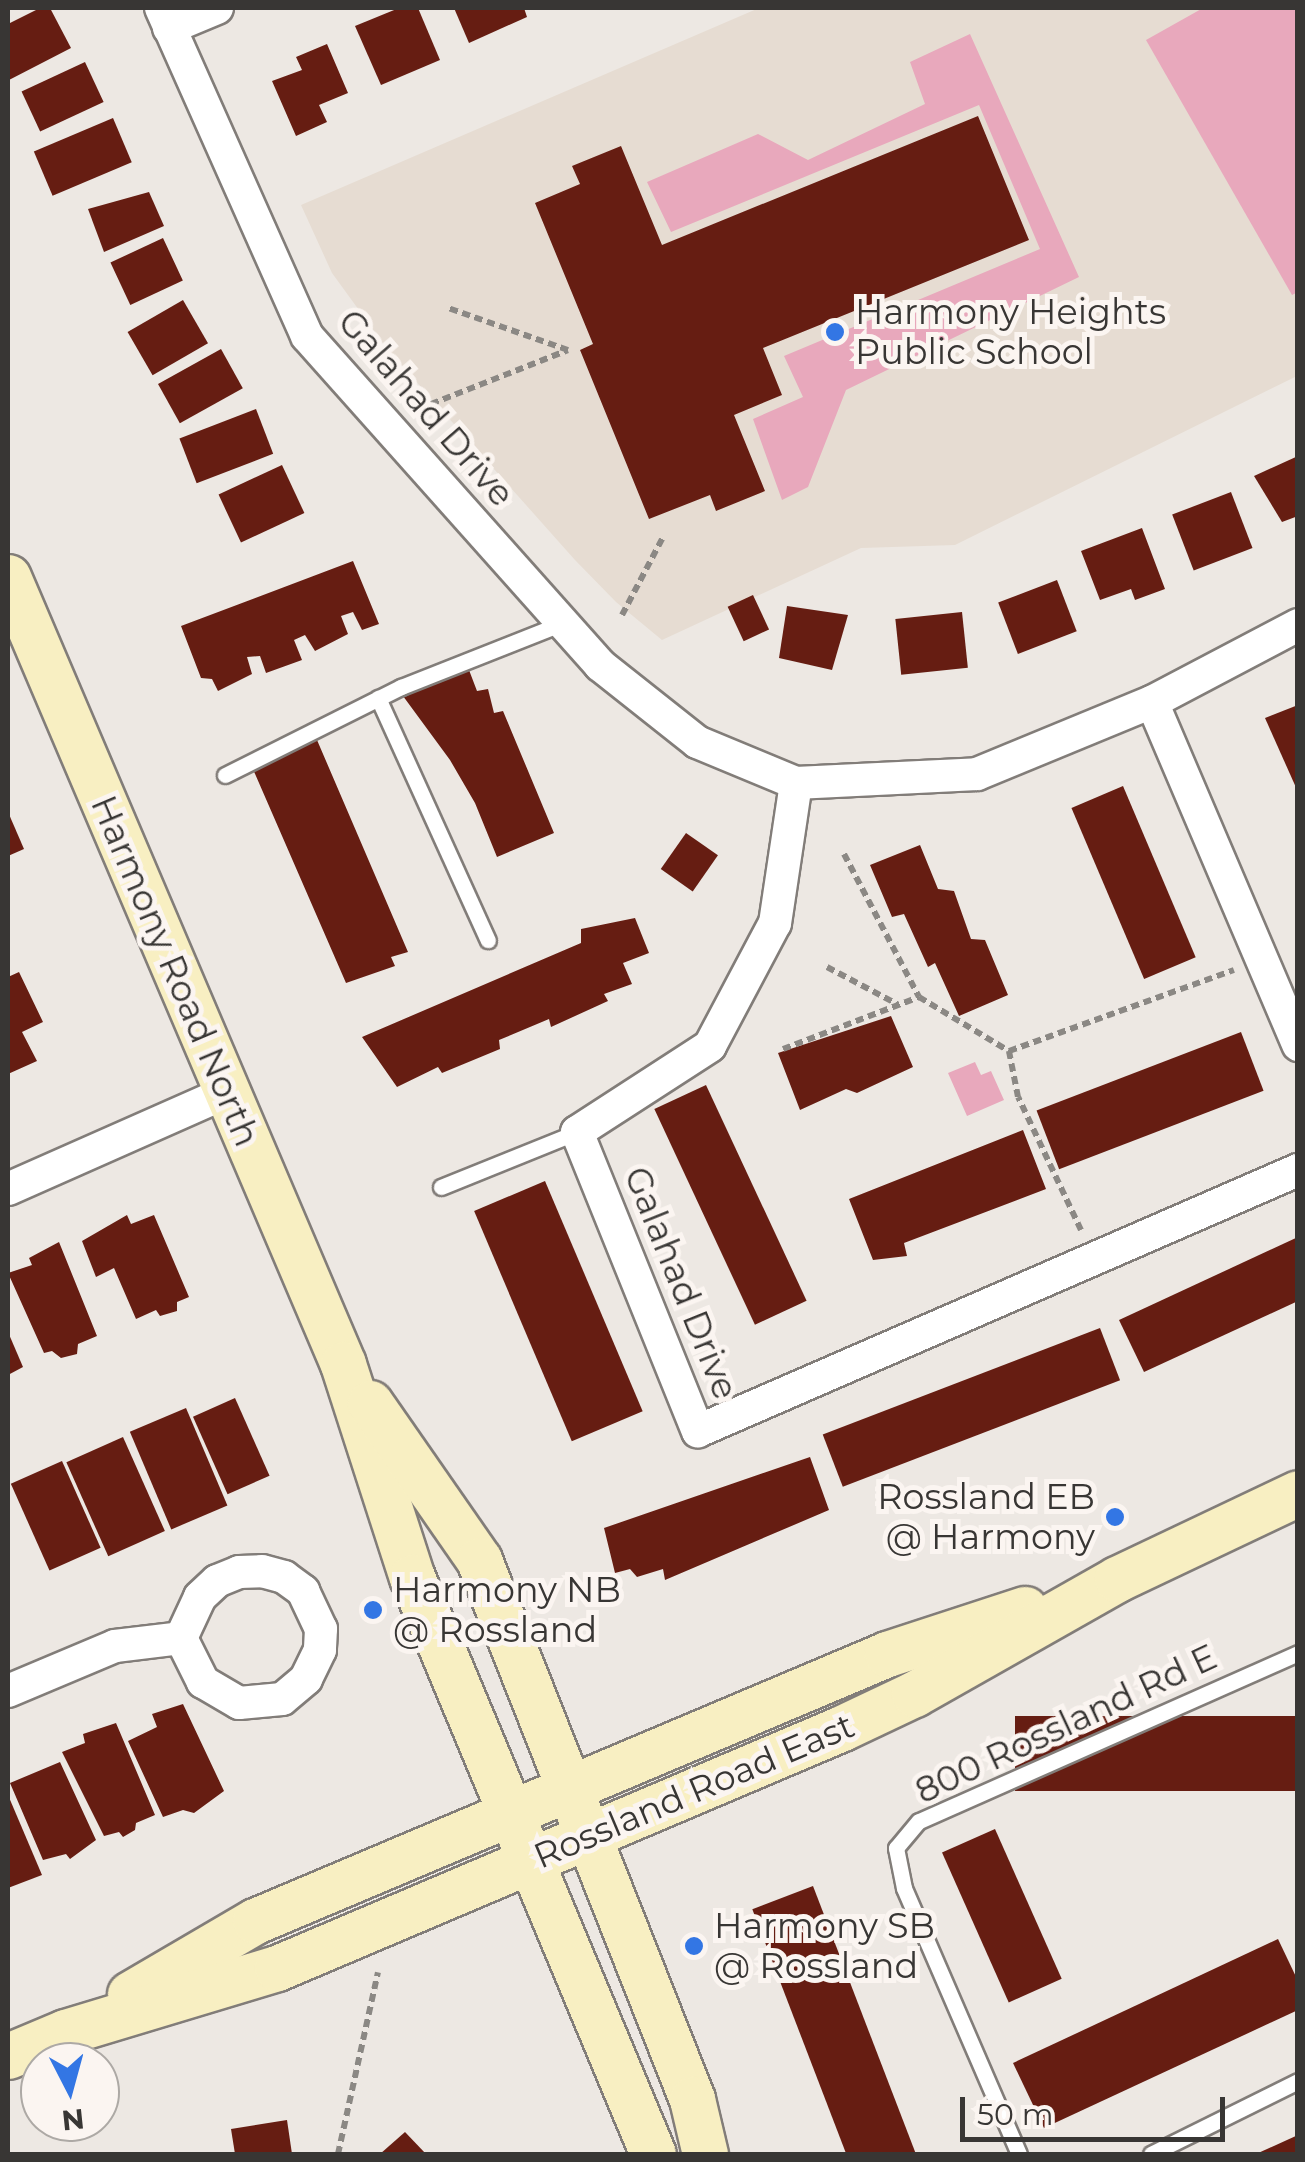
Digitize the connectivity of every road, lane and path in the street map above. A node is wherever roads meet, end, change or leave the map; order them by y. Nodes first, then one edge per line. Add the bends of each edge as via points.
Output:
1 (217, 8) edge
2 (165, 18) edge
3 (448, 308) dead end
4 (431, 404) dead end
5 (662, 539) dead end
6 (8, 577) edge
7 (622, 615) dead end
8 (563, 624) junction
9 (1298, 625) edge
10 (378, 698) junction
11 (1152, 702) junction
12 (225, 775) dead end
13 (796, 783) junction
14 (844, 854) dead end
15 (488, 940) dead end
16 (1262, 960) junction
17 (827, 967) dead end
18 (919, 997) junction
19 (898, 1004) junction
20 (1298, 1045) edge
21 (784, 1049) dead end
22 (1010, 1050) junction
23 (227, 1092) junction
24 (578, 1132) junction
25 (1298, 1170) edge
26 (441, 1187) dead end
27 (8, 1189) edge
28 (1094, 1258) junction
29 (343, 1364) junction
30 (1298, 1493) edge
31 (1117, 1579) junction
32 (182, 1638) junction
33 (1298, 1653) edge
34 (8, 1691) edge
35 (568, 1787) junction
36 (509, 1812) junction
37 (589, 1837) junction
38 (529, 1862) junction
39 (378, 1972) dead end
40 (65, 2032) junction
41 (8, 2056) edge
42 (1298, 2081) edge
43 (338, 2154) edge
44 (653, 2154) edge
45 (705, 2154) edge
46 (1020, 2154) edge
47 (1151, 2154) edge

1 - 2 street
2 - 8 street, Galahad Drive via 308,336
3 - 4 path via 568,350
5 - 7 path
6 - 23 main road, Harmony Road North
8 - 10 lane
8 - 13 street, Galahad Drive via 600,665 697,742
9 - 11 street, Galahad Drive
10 - 12 lane
10 - 15 lane
11 - 13 street, Galahad Drive via 976,774
11 - 16 street
13 - 24 street via 775,923 710,1046
14 - 18 path
16 - 20 street
16 - 22 path
17 - 19 path
18 - 19 path
18 - 22 path
19 - 21 path
22 - 28 path via 1018,1097
23 - 27 street
23 - 29 main road, Harmony Road North
24 - 26 lane
24 - 28 street, Galahad Drive via 698,1431
25 - 28 street, Galahad Drive
29 - 35 main road, Harmony Road North via 478,1560
29 - 36 main road, Harmony Road North via 412,1577
30 - 31 main road, Rossland Road East
31 - 35 main road, Rossland Road East via 888,1654
31 - 37 main road, Rossland Road East via 914,1694
32 - 32 street via 203,1682 220,1696 260,1704 282,1699 306,1679 320,1650 321,1629 309,1600 284,1577 262,1570 217,1581 200,1597
32 - 34 street via 115,1646
33 - 46 lane, 800 Rossland Rd E via 919,1821 896,1848 904,1888
35 - 36 main road, Rossland Road East
35 - 37 main road, Harmony Road North
36 - 38 main road, Harmony Road North
36 - 40 main road, Rossland Road East via 255,1920
37 - 38 main road, Rossland Road East
37 - 45 main road, Harmony Road North via 692,2099
38 - 40 main road, Rossland Road East via 277,1968
38 - 44 main road, Harmony Road North
39 - 43 path
40 - 41 main road, Rossland Road East
42 - 47 lane

